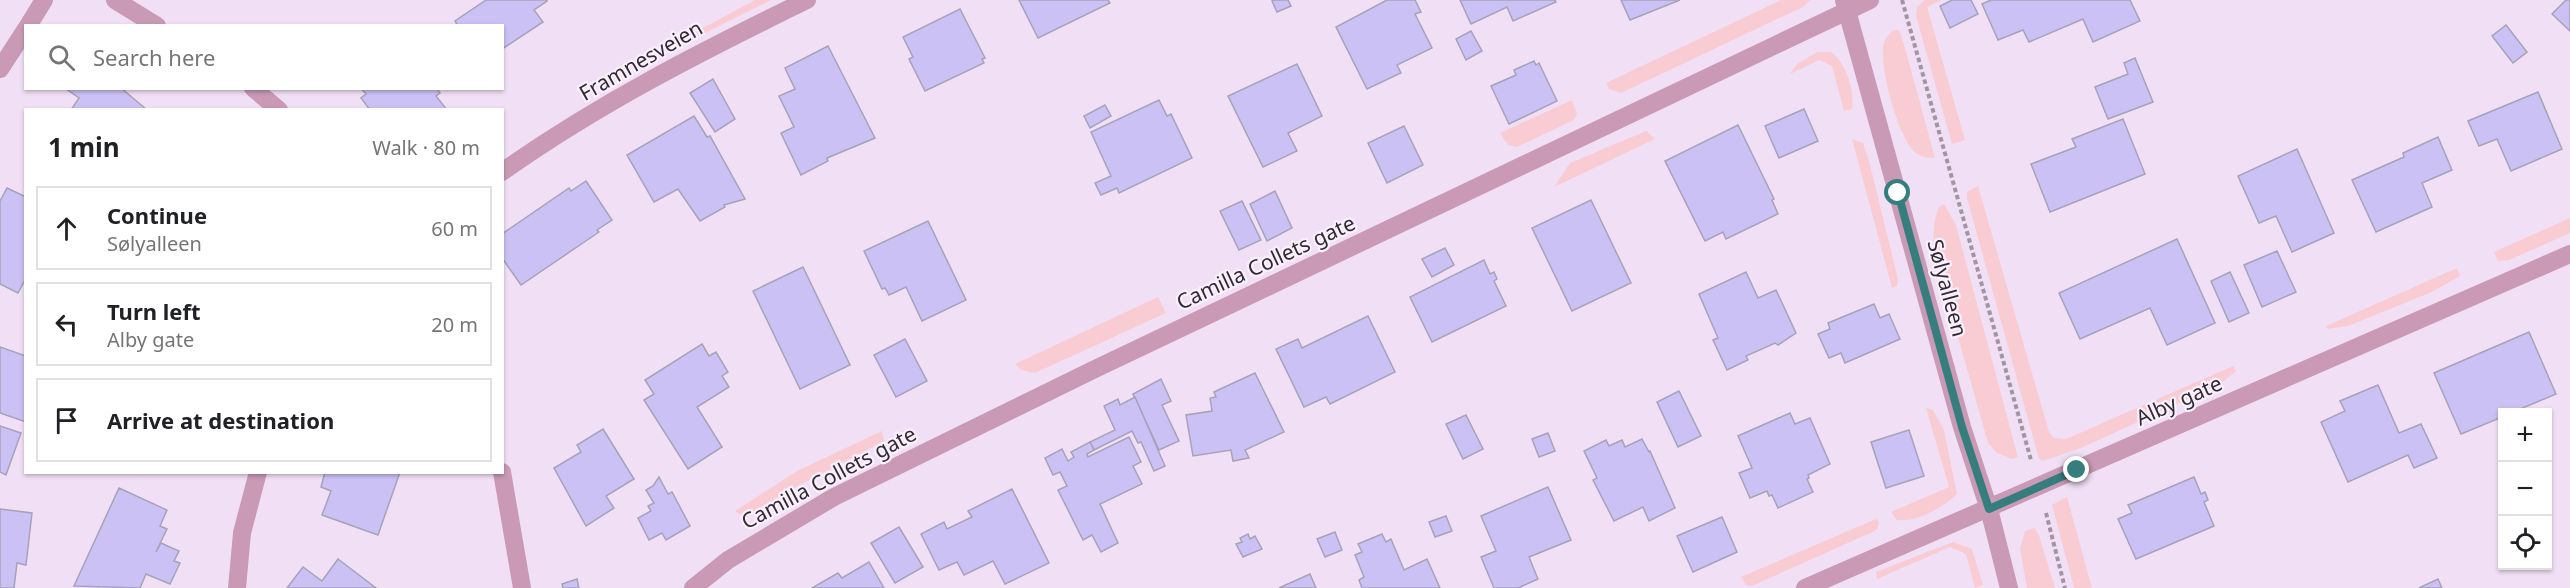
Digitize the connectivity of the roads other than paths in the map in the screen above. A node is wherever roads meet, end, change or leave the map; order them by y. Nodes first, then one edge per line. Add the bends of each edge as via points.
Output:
1 (44, 0) edge
2 (115, 0) edge
3 (807, 0) edge
4 (1870, 0) edge
5 (1846, 5) edge
6 (29, 24) edge
7 (154, 24) edge
8 (24, 32) edge
9 (0, 69) edge
10 (255, 90) edge
11 (277, 108) edge
12 (504, 171) edge
13 (2570, 254) edge
14 (257, 474) edge
15 (502, 474) edge
16 (1989, 509) junction
17 (237, 588) edge
18 (522, 588) edge
19 (693, 588) edge
20 (1805, 588) edge
21 (2009, 588) edge

1 - 6 street
2 - 7 street
3 - 12 street, Framnesveien via 644,83
4 - 5 street, Camilla Collets gate
5 - 16 street, Sølyalleen via 1962,427
5 - 19 street, Camilla Collets gate via 834,497 728,560
8 - 9 street
10 - 11 street
13 - 16 street, Alby gate
14 - 17 street via 242,533
15 - 18 street
16 - 20 street, Alby gate
16 - 21 street, Sølyalleen

